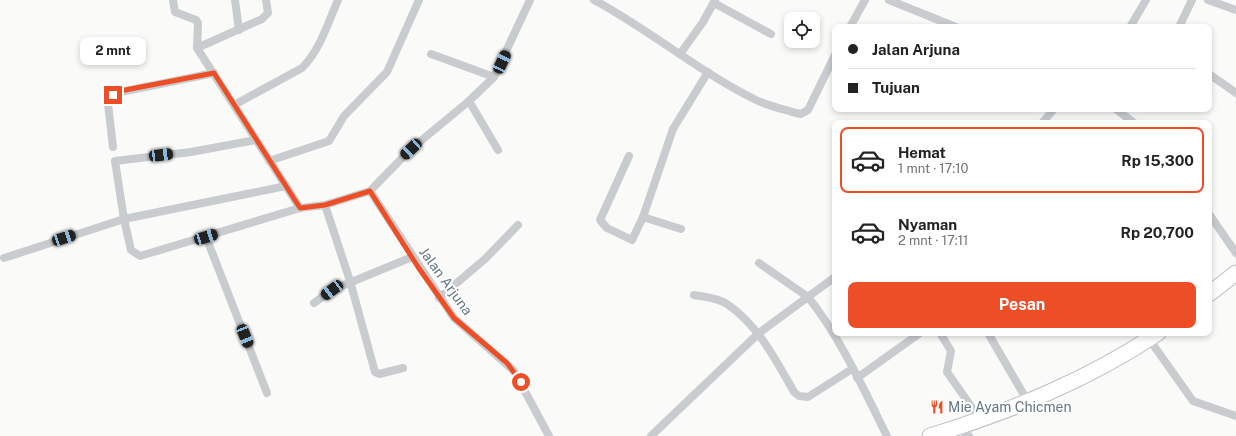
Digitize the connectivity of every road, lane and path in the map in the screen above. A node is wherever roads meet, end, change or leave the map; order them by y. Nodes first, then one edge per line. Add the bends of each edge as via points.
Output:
1 (172, 0) edge
2 (235, 0) edge
3 (266, 0) edge
4 (338, 0) edge
5 (419, 0) edge
6 (530, 0) edge
7 (594, 0) edge
8 (865, 0) edge
9 (889, 0) edge
10 (1146, 0) edge
11 (1208, 0) edge
12 (1190, 1) edge
13 (714, 2) edge
14 (1236, 10) edge
15 (852, 24) edge
16 (949, 24) edge
17 (1132, 24) edge
18 (1180, 24) edge
19 (239, 30) junction
20 (771, 34) dead end
21 (197, 48) junction
22 (431, 54) dead end
23 (680, 54) junction
24 (832, 67) edge
25 (708, 72) junction
26 (214, 73) junction
27 (1212, 76) edge
28 (494, 77) junction
29 (1236, 93) edge
30 (469, 101) junction
31 (234, 105) junction
32 (1051, 112) edge
33 (1120, 112) edge
34 (1045, 120) edge
35 (1130, 120) edge
36 (256, 140) junction
37 (113, 147) dead end
38 (498, 150) dead end
39 (629, 156) dead end
40 (269, 162) junction
41 (286, 186) junction
42 (370, 191) junction
43 (325, 205) junction
44 (300, 208) junction
45 (643, 217) junction
46 (1212, 218) edge
47 (124, 219) junction
48 (518, 224) dead end
49 (681, 229) dead end
50 (206, 237) junction
51 (1236, 253) edge
52 (412, 257) junction
53 (4, 258) dead end
54 (759, 263) dead end
55 (1236, 273) edge
56 (832, 279) edge
57 (350, 281) junction
58 (1212, 292) edge
59 (694, 296) dead end
60 (808, 297) junction
61 (439, 298) junction
62 (314, 303) dead end
63 (832, 330) edge
64 (759, 333) junction
65 (836, 336) edge
66 (916, 336) edge
67 (942, 336) edge
68 (990, 336) edge
69 (1154, 336) edge
70 (402, 368) dead end
71 (852, 369) junction
72 (857, 378) junction
73 (268, 393) dead end
74 (1028, 402) junction
75 (1236, 416) edge
76 (980, 419) junction
77 (964, 432) edge
78 (550, 436) edge
79 (652, 436) edge
80 (887, 436) edge
81 (930, 436) edge

1 - 21 street via 175,12 196,20
2 - 19 street
3 - 19 street via 266,16
4 - 31 street via 309,61 302,68
5 - 40 street via 387,72 344,116 329,141
6 - 28 street
7 - 23 street via 628,18
8 - 15 street
9 - 16 street
10 - 17 street
11 - 14 street
12 - 18 street
13 - 20 street
13 - 23 street
19 - 21 street
21 - 26 street
22 - 28 street
23 - 25 street
24 - 25 street via 808,110 801,114 755,99
25 - 45 street via 674,128
26 - 31 street
26 - 37 street via 116,93 108,104
27 - 29 street
28 - 30 street
30 - 38 street
30 - 42 street via 411,149
31 - 36 street
32 - 34 street
33 - 35 street
36 - 40 street
36 - 47 street via 191,152 115,161
39 - 45 street via 600,220 607,228 632,240
40 - 41 street
41 - 44 street
41 - 47 street
42 - 43 street
42 - 52 street, Jalan Arjuna
43 - 44 street
43 - 57 street
44 - 50 street
45 - 49 street
46 - 51 street
47 - 50 street via 131,250 138,255
47 - 53 street
48 - 61 street via 485,259
50 - 73 street
52 - 57 street
52 - 61 street, Jalan Arjuna
54 - 60 street
55 - 58 highway
56 - 60 street
57 - 62 street
57 - 70 street via 375,372 379,374
59 - 64 street via 727,304
60 - 63 street
60 - 64 street
61 - 78 street, Jalan Arjuna via 464,328 514,370
64 - 71 street via 794,392 799,396 808,397
64 - 79 street
65 - 71 street
66 - 72 street
67 - 76 street via 951,351 947,372
68 - 74 street
69 - 74 highway via 1088,376
69 - 75 street via 1193,400
71 - 72 street
72 - 80 street
74 - 76 highway
76 - 77 highway
77 - 81 highway

